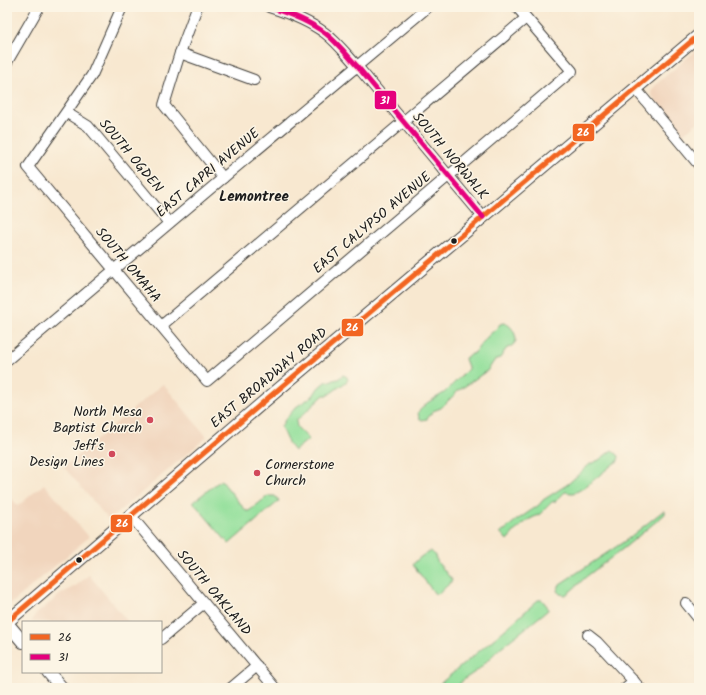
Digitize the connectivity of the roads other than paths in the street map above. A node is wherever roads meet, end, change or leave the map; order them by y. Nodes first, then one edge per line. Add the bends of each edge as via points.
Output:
1 (39, 7) edge
2 (122, 7) edge
3 (198, 7) edge
4 (428, 7) edge
5 (517, 7) edge
6 (273, 8) edge
7 (526, 18) junction
8 (699, 35) edge
9 (180, 53) junction
10 (7, 62) edge
11 (357, 66) junction
12 (254, 80) dead end
13 (635, 88) junction
14 (67, 113) junction
15 (404, 121) junction
16 (699, 165) edge
17 (448, 176) junction
18 (223, 178) junction
19 (483, 217) junction
20 (169, 223) junction
21 (114, 270) junction
22 (160, 326) junction
23 (7, 360) edge
24 (208, 381) joint
25 (131, 516) junction
26 (204, 603) junction
27 (686, 603) dead end
28 (699, 619) edge
29 (7, 623) edge
30 (588, 635) dead end
31 (162, 638) edge
32 (22, 641) edge
33 (257, 666) junction
34 (49, 673) edge
35 (637, 684) edge
36 (62, 688) edge
37 (231, 688) edge
38 (275, 688) edge
39 (625, 688) edge

1 - 10 street
2 - 14 street via 92,75
3 - 9 street
4 - 11 street, EAST CAPRI AVENUE
5 - 7 street
6 - 11 street, SOUTH NORWALK via 325,33
7 - 15 street
7 - 17 street, EAST CALYPSO AVENUE via 572,71
8 - 13 main road, EAST BROADWAY ROAD
9 - 12 street
9 - 18 street via 164,105
11 - 15 street, SOUTH NORWALK
11 - 18 street, EAST CAPRI AVENUE
13 - 16 street
13 - 19 main road, EAST BROADWAY ROAD
14 - 20 street, SOUTH OGDEN via 88,126
14 - 21 street, SOUTH OMAHA via 28,167
15 - 17 street, SOUTH NORWALK
15 - 22 street
17 - 19 street, SOUTH NORWALK
17 - 24 street, EAST CALYPSO AVENUE
18 - 20 street, EAST CAPRI AVENUE
19 - 25 main road, EAST BROADWAY ROAD
20 - 21 street, EAST CAPRI AVENUE
21 - 22 street, SOUTH OMAHA
21 - 23 street, EAST CAPRI AVENUE
22 - 24 street, SOUTH OMAHA
25 - 26 street, SOUTH OAKLAND
25 - 29 main road, EAST BROADWAY ROAD
26 - 31 street
26 - 33 street, SOUTH OAKLAND
27 - 28 street
29 - 32 main road
30 - 35 street
33 - 37 street
33 - 38 street, SOUTH OAKLAND
34 - 36 main road
35 - 39 street

